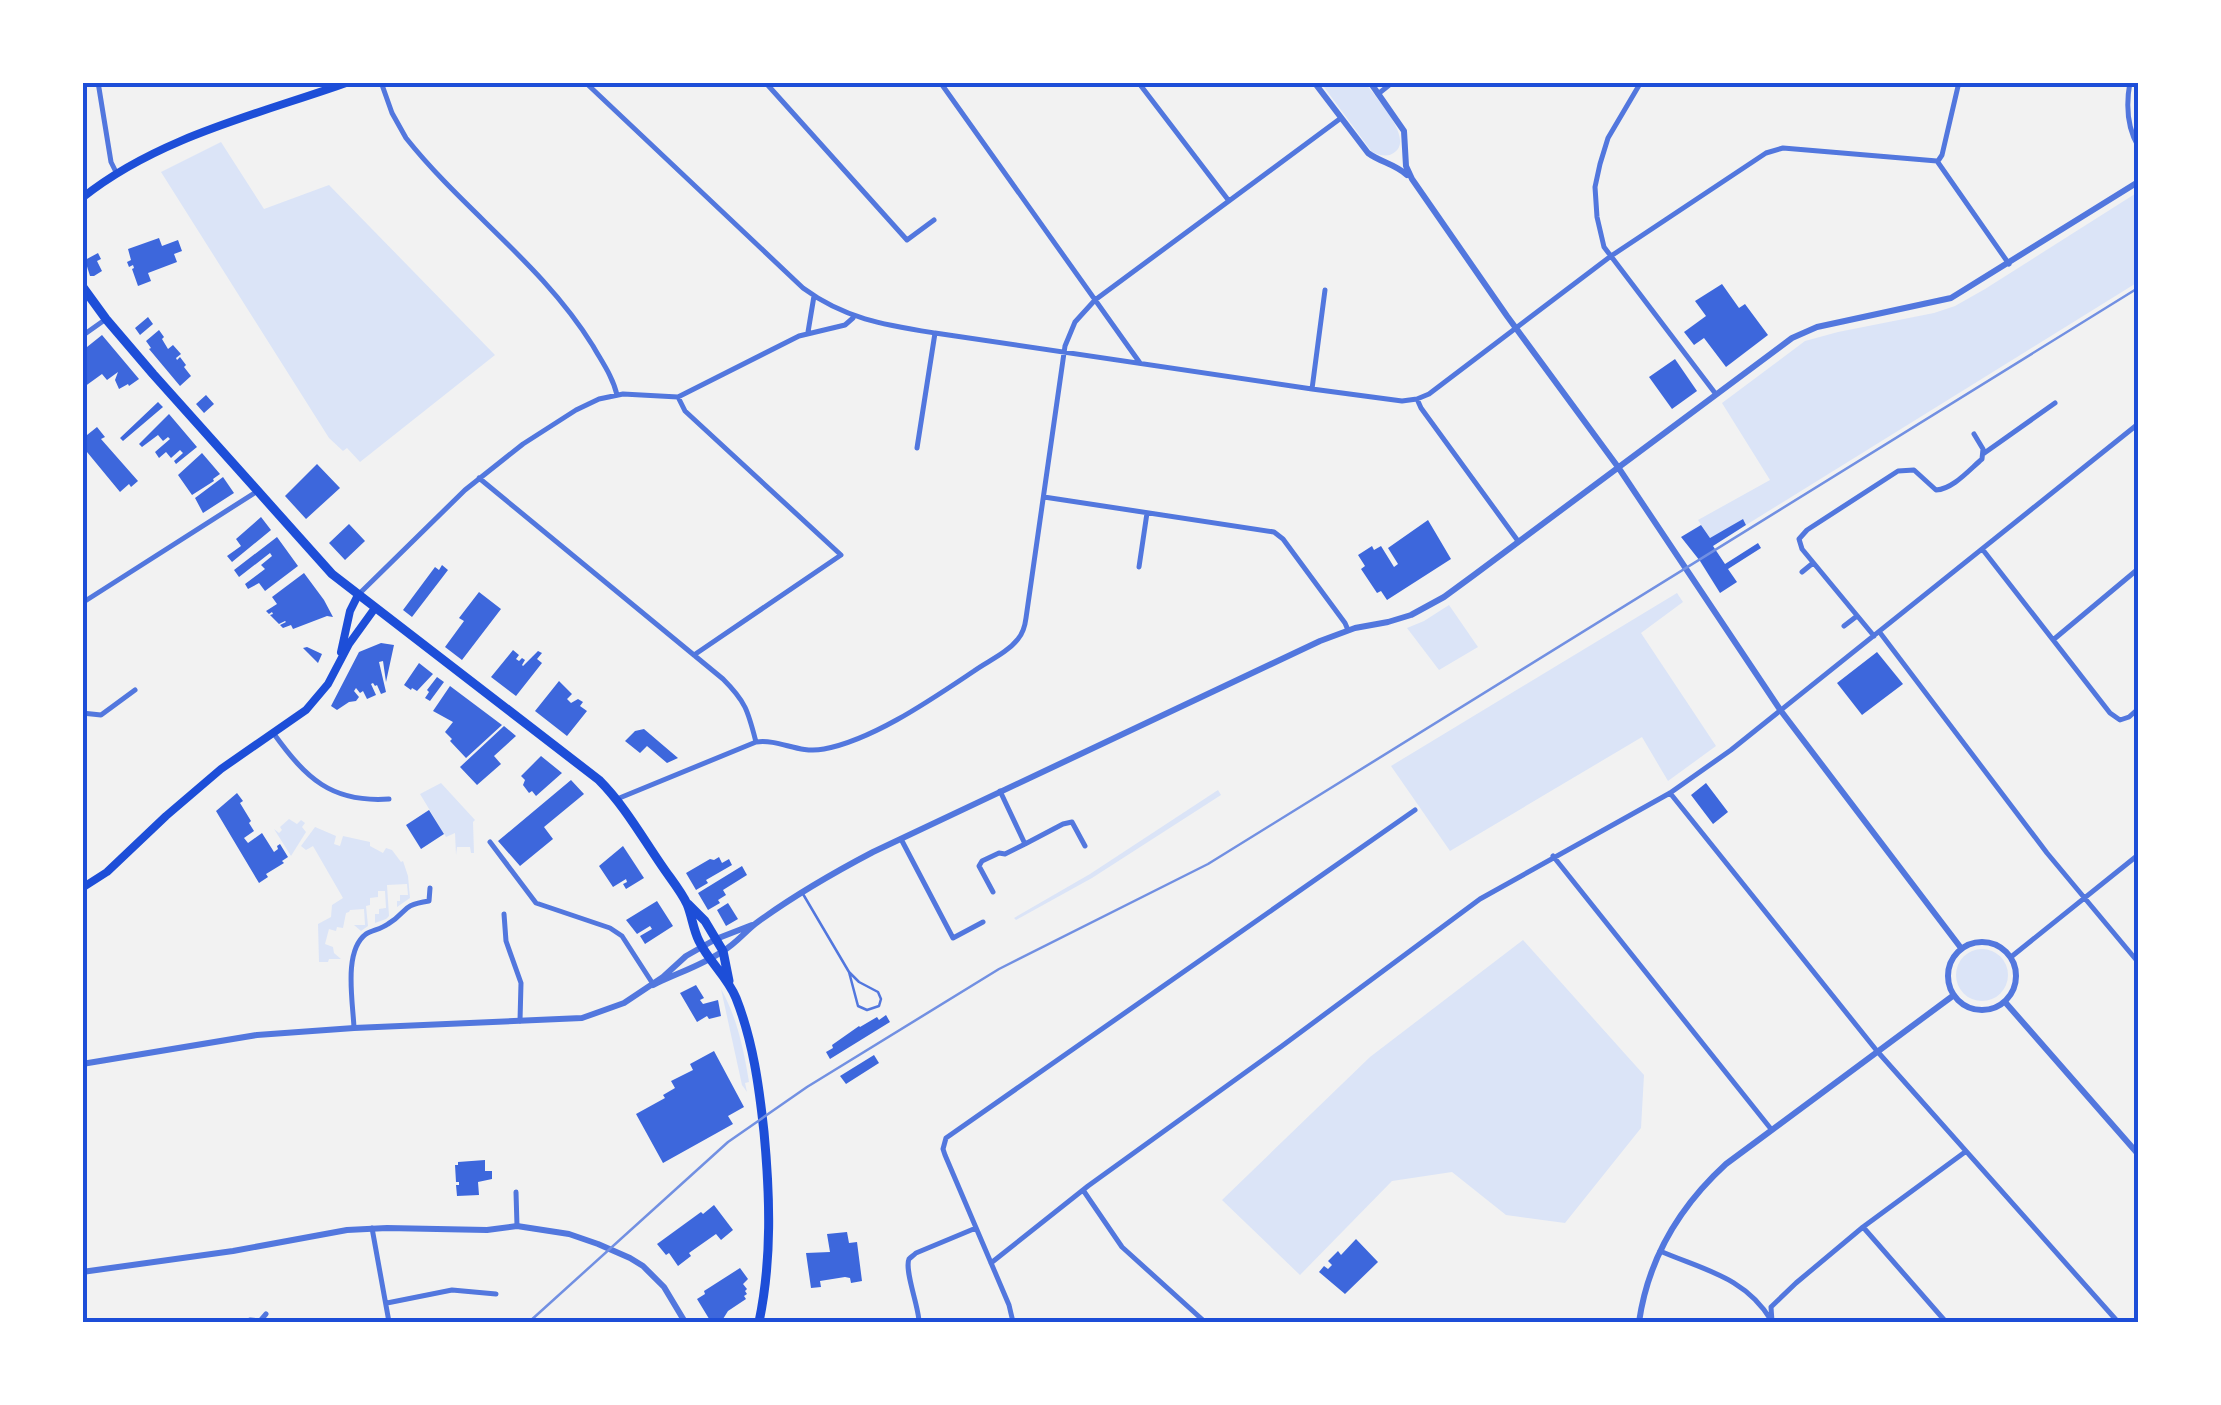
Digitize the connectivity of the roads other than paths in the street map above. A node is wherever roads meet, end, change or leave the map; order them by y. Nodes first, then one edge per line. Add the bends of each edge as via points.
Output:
1 (98, 82) edge
2 (349, 82) edge
3 (381, 82) edge
4 (585, 82) edge
5 (765, 82) edge
6 (940, 82) edge
7 (1138, 82) edge
8 (1314, 82) edge
9 (1370, 82) edge
10 (1393, 82) edge
11 (1641, 82) edge
12 (1960, 82) edge
13 (2130, 82) edge
14 (1378, 94) junction
15 (1340, 118) junction
16 (2138, 146) edge
17 (1937, 161) junction
18 (116, 174) junction
19 (1412, 179) junction
20 (2138, 182) edge
21 (82, 198) edge
22 (1228, 201) junction
23 (934, 220) dead end
24 (1611, 256) junction
25 (2008, 264) junction
26 (82, 286) edge
27 (1325, 290) dead end
28 (814, 296) junction
29 (1095, 300) junction
30 (853, 316) junction
31 (106, 318) junction
32 (1516, 328) junction
33 (808, 333) junction
34 (935, 333) junction
35 (82, 336) edge
36 (1064, 352) junction
37 (1140, 363) junction
38 (1312, 390) junction
39 (1715, 393) junction
40 (617, 395) junction
41 (678, 397) junction
42 (1417, 399) junction
43 (2055, 403) dead end
44 (2138, 424) edge
45 (1974, 434) dead end
46 (917, 448) dead end
47 (1984, 454) junction
48 (1618, 467) junction
49 (479, 478) junction
50 (256, 492) junction
51 (1044, 498) junction
52 (1146, 513) junction
53 (1518, 541) junction
54 (1983, 550) junction
55 (1814, 563) junction
56 (1140, 567) dead end
57 (2138, 569) edge
58 (1802, 572) dead end
59 (358, 596) junction
60 (82, 603) edge
61 (375, 608) junction
62 (1858, 616) junction
63 (1844, 626) dead end
64 (1348, 630) junction
65 (1877, 634) junction
66 (2053, 640) junction
67 (694, 655) junction
68 (338, 662) junction
69 (135, 690) dead end
70 (82, 705) edge
71 (2138, 709) edge
72 (1781, 712) junction
73 (82, 714) edge
74 (274, 734) junction
75 (756, 742) junction
76 (1000, 791) junction
77 (1670, 792) junction
78 (388, 799) dead end
79 (617, 799) junction
80 (1416, 810) dead end
81 (901, 839) junction
82 (490, 842) dead end
83 (1026, 844) junction
84 (1086, 846) dead end
85 (2138, 854) edge
86 (1554, 856) junction
87 (82, 888) edge
88 (430, 888) dead end
89 (993, 892) dead end
90 (802, 893) junction
91 (684, 898) junction
92 (2085, 898) junction
93 (504, 914) dead end
94 (757, 922) junction
95 (982, 922) dead end
96 (1961, 948) junction
97 (713, 951) junction
98 (2011, 957) junction
99 (2138, 962) edge
100 (849, 972) junction
101 (728, 981) junction
102 (653, 985) junction
103 (1954, 995) junction
104 (2005, 1002) junction
105 (520, 1022) junction
106 (354, 1028) junction
107 (1877, 1052) junction
108 (82, 1064) edge
109 (1771, 1130) junction
110 (1965, 1152) junction
111 (2138, 1154) edge
112 (1083, 1190) junction
113 (516, 1192) dead end
114 (517, 1226) junction
115 (1863, 1227) junction
116 (372, 1228) junction
117 (976, 1228) junction
118 (1660, 1251) junction
119 (990, 1262) junction
120 (82, 1272) edge
121 (496, 1294) dead end
122 (386, 1303) junction
123 (266, 1314) dead end
124 (250, 1320) edge
125 (260, 1322) edge
126 (388, 1322) edge
127 (685, 1322) edge
128 (759, 1322) edge
129 (919, 1322) edge
130 (1013, 1322) edge
131 (1205, 1322) edge
132 (1639, 1322) edge
133 (1772, 1322) edge
134 (1946, 1322) edge
135 (2118, 1322) edge

1 - 18 street
2 - 18 main road via 202,133
3 - 40 street via 406,138 565,306
4 - 28 street
5 - 23 street via 907,240
6 - 29 street
7 - 22 street
8 - 15 street
9 - 14 street
10 - 14 street
11 - 24 street via 1608,138 1596,187 1600,232
12 - 17 street
13 - 16 street via 2128,113
14 - 19 street via 1404,131
15 - 19 street via 1368,153
15 - 22 street
17 - 24 street via 1783,148
17 - 25 street
18 - 21 main road
19 - 32 street
20 - 25 street
22 - 29 street
24 - 32 street
24 - 39 street
25 - 39 street via 1951,298 1804,331
26 - 31 main road
27 - 38 street
28 - 30 street
28 - 33 street
29 - 36 street via 1076,322
29 - 37 street
30 - 33 street via 845,325
30 - 34 street
31 - 35 street
31 - 50 main road
32 - 42 street
32 - 48 street
33 - 41 street
34 - 36 street
34 - 46 street
36 - 37 street
36 - 51 street
37 - 38 street
38 - 42 street
39 - 48 street
40 - 41 street
40 - 49 street via 554,423
41 - 67 street via 685,411 841,555
42 - 53 street
43 - 47 street
44 - 54 street
45 - 47 street
47 - 55 street via 1940,490 1914,470 1898,471 1806,530 1799,543
48 - 53 street
48 - 72 street
49 - 59 street
49 - 67 street
50 - 59 main road
50 - 60 street
51 - 52 street
51 - 75 street via 1026,618 1006,650 858,738 812,751
52 - 56 street
52 - 64 street via 1278,534
53 - 64 street via 1422,610
54 - 65 street
54 - 66 street
55 - 58 street
55 - 62 street
57 - 66 street
59 - 61 main road
59 - 68 main road
61 - 68 main road
61 - 79 main road
62 - 63 street
62 - 65 street
64 - 76 street
65 - 72 street
65 - 92 street
66 - 71 street via 2110,714 2120,720
67 - 75 street via 742,700
68 - 74 main road via 318,698
69 - 73 street via 107,712
70 - 73 street
72 - 77 street
72 - 96 street
74 - 78 street via 323,786
74 - 87 main road via 221,769
75 - 79 street
76 - 81 street
76 - 83 street
77 - 86 street
77 - 107 street
79 - 91 main road
80 - 117 street via 950,1134 944,1156
81 - 90 street
81 - 95 street via 953,938
82 - 102 street via 536,904 622,936
83 - 84 street via 1072,822
83 - 89 street via 982,861
85 - 92 street
86 - 109 street
86 - 112 street via 1480,899
88 - 106 street via 429,901 405,908 356,946
90 - 94 street
90 - 100 lane
91 - 97 main road
91 - 97 main road via 710,928
92 - 98 street
92 - 99 street
93 - 105 street via 521,983
94 - 97 street
94 - 97 street via 727,934
96 - 98 street via 1994,943
96 - 103 street via 1948,975
97 - 101 main road
97 - 101 main road
97 - 102 street
97 - 102 street via 686,956
98 - 104 street via 2016,985
100 - 100 lane via 878,992 876,1008 858,1006
101 - 128 main road via 758,1082 768,1173
102 - 105 street via 598,1014
103 - 104 street via 1972,1009
103 - 107 street
104 - 111 street
105 - 106 street
106 - 108 street via 238,1037
107 - 109 street
107 - 110 street
109 - 118 street via 1699,1188
110 - 115 street
110 - 135 street
112 - 119 street
112 - 131 street via 1122,1247
113 - 114 street
114 - 116 street
114 - 127 street via 586,1239 630,1258 664,1286
115 - 133 street via 1777,1300
115 - 134 street
116 - 120 street
116 - 122 street
117 - 119 street
117 - 129 street via 910,1259
118 - 132 street
118 - 133 street via 1741,1285
119 - 130 street
121 - 122 street via 452,1290
122 - 126 street
123 - 125 street
124 - 125 street

